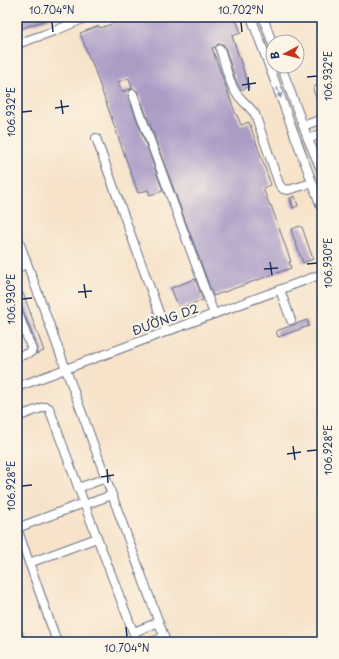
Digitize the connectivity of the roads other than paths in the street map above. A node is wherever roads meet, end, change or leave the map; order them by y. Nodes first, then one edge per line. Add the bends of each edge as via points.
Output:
1 (86, 17) edge
2 (251, 17) edge
3 (263, 17) edge
4 (269, 34) edge
5 (17, 44) edge
6 (220, 49) dead end
7 (284, 74) edge
8 (318, 90) dead end
9 (133, 94) dead end
10 (322, 100) edge
11 (322, 120) edge
12 (303, 126) junction
13 (322, 133) edge
14 (96, 138) dead end
15 (308, 139) junction
16 (322, 172) edge
17 (312, 183) junction
18 (322, 209) edge
19 (17, 236) edge
20 (28, 264) junction
21 (17, 268) edge
22 (322, 274) edge
23 (280, 290) junction
24 (17, 310) edge
25 (214, 314) junction
26 (291, 320) dead end
27 (166, 332) junction
28 (17, 357) edge
29 (66, 368) junction
30 (17, 387) edge
31 (17, 417) edge
32 (106, 478) junction
33 (78, 488) junction
34 (112, 495) junction
35 (84, 504) junction
36 (17, 528) edge
37 (97, 538) junction
38 (29, 563) junction
39 (159, 622) junction
40 (17, 631) edge
41 (134, 632) junction
42 (165, 640) edge
43 (21, 642) edge
44 (57, 642) edge
45 (137, 642) edge
46 (152, 642) edge

1 - 5 street
2 -> 17 street
3 - 4 street
6 - 17 street via 237,94 255,114 279,184 288,190
7 - 12 street
8 - 10 street
9 - 25 street
11 - 12 street
12 - 15 street
13 - 15 street
14 - 27 street
15 - 16 street
17 - 18 street
19 - 20 street
20 - 21 street
20 - 29 street
22 - 23 street, ĐƯỜNG D2
23 - 25 street, ĐƯỜNG D2
23 - 26 street
24 - 28 street via 32,350
25 - 27 street, ĐƯỜNG D2
27 - 29 street, ĐƯỜNG D2
29 - 30 street, ĐƯỜNG D2
29 - 32 street
31 - 33 street via 44,407 49,408
32 - 33 street
32 - 34 street
33 - 35 street
34 - 35 street
34 - 39 street
35 - 36 street
35 - 37 street
36 - 38 street
37 - 38 street
37 - 41 street
38 - 44 street
39 - 41 street
39 - 42 street
40 - 43 street
41 - 45 street
42 - 46 street

